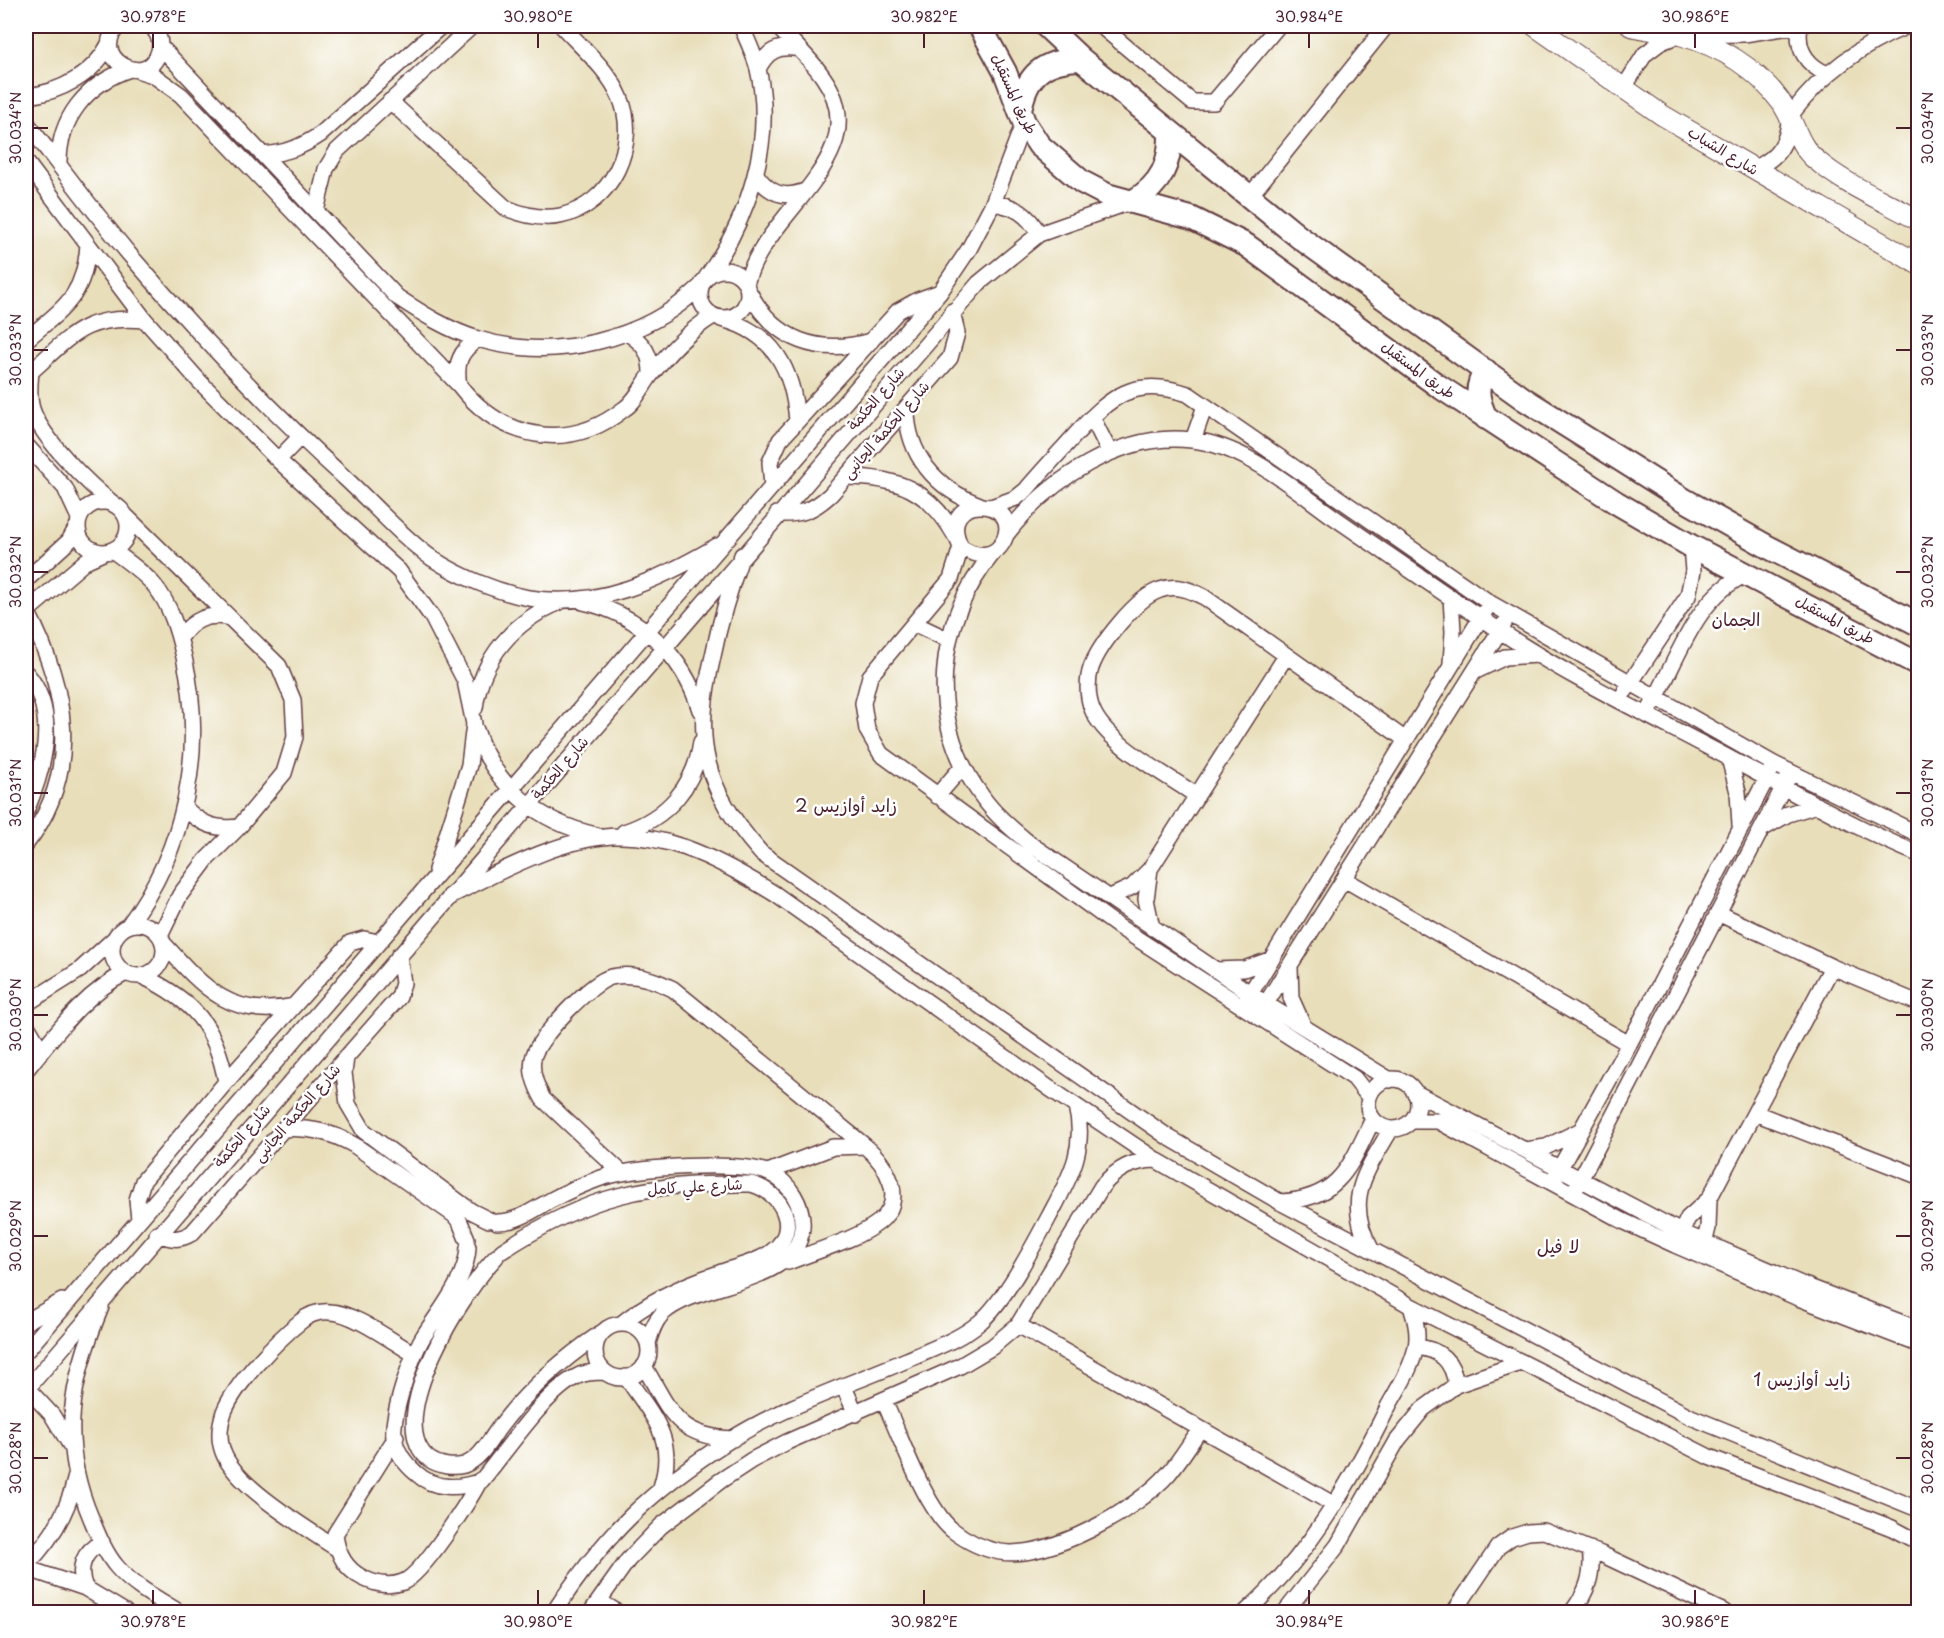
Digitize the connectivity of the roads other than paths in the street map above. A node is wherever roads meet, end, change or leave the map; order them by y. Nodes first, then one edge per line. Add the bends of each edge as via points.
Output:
1 (151, 26) edge
2 (472, 26) edge
3 (562, 26) edge
4 (741, 26) edge
5 (777, 26) edge
6 (980, 26) edge
7 (1046, 26) edge
8 (1101, 26) edge
9 (1278, 26) edge
10 (1386, 26) edge
11 (1535, 26) edge
12 (1631, 26) edge
13 (1799, 26) edge
14 (1907, 26) edge
15 (440, 27) edge
16 (115, 31) edge
17 (1679, 35) junction
18 (453, 43) junction
19 (160, 47) junction
20 (799, 50) junction
21 (1081, 59) junction
22 (758, 69) junction
23 (133, 70) junction
24 (1827, 74) junction
25 (1623, 89) junction
26 (26, 96) edge
27 (390, 101) junction
28 (1790, 115) junction
29 (1022, 116) junction
30 (339, 118) junction
31 (26, 122) edge
32 (1170, 132) junction
33 (354, 135) junction
34 (263, 155) junction
35 (26, 162) edge
36 (59, 165) junction
37 (1753, 169) junction
38 (757, 176) junction
39 (805, 191) junction
40 (1249, 197) junction
41 (1134, 201) junction
42 (993, 203) junction
43 (316, 211) junction
44 (1918, 220) edge
45 (1039, 234) junction
46 (88, 244) junction
47 (1918, 264) edge
48 (703, 282) junction
49 (748, 288) junction
50 (940, 292) junction
51 (952, 311) junction
52 (717, 317) junction
53 (145, 320) junction
54 (627, 333) junction
55 (478, 339) junction
56 (26, 340) edge
57 (871, 341) junction
58 (1486, 370) junction
59 (28, 374) edge
60 (651, 374) junction
61 (459, 385) junction
62 (1205, 406) junction
63 (907, 407) junction
64 (1092, 417) junction
65 (1486, 418) junction
66 (797, 421) junction
67 (300, 437) junction
68 (1193, 440) junction
69 (26, 445) edge
70 (1110, 453) junction
71 (278, 460) junction
72 (846, 477) junction
73 (772, 487) junction
74 (986, 506) junction
75 (120, 510) junction
76 (777, 514) junction
77 (79, 521) junction
78 (1006, 535) junction
79 (727, 540) junction
80 (959, 542) junction
81 (1691, 546) junction
82 (108, 551) junction
83 (993, 553) junction
84 (742, 555) junction
85 (1747, 574) junction
86 (26, 580) edge
87 (1451, 597) junction
88 (568, 601) junction
89 (1490, 603) junction
90 (26, 611) edge
91 (1510, 615) junction
92 (230, 618) junction
93 (1481, 618) junction
94 (915, 624) junction
95 (1918, 624) edge
96 (1500, 631) junction
97 (648, 632) junction
98 (180, 638) junction
99 (949, 640) junction
100 (664, 646) junction
101 (1286, 656) junction
102 (1542, 656) junction
103 (1918, 664) edge
104 (1450, 668) junction
105 (26, 673) edge
106 (1471, 674) junction
107 (1630, 684) junction
108 (1620, 699) junction
109 (1656, 699) junction
110 (1646, 715) junction
111 (702, 716) junction
112 (474, 720) junction
113 (702, 734) junction
114 (1406, 740) junction
115 (1729, 758) junction
116 (1774, 764) junction
117 (963, 766) junction
118 (1791, 773) junction
119 (1766, 779) junction
120 (1783, 788) junction
121 (510, 790) junction
122 (937, 795) junction
123 (1197, 796) junction
124 (1370, 799) junction
125 (1817, 805) junction
126 (527, 806) junction
127 (184, 807) junction
128 (1388, 810) junction
129 (26, 811) edge
130 (239, 827) junction
131 (1740, 828) junction
132 (1762, 828) junction
133 (616, 834) junction
134 (1918, 834) edge
135 (598, 836) junction
136 (26, 844) edge
137 (1918, 854) edge
138 (1150, 869) junction
139 (790, 874) junction
140 (433, 879) junction
141 (1344, 879) junction
142 (775, 894) junction
143 (450, 896) junction
144 (1108, 898) junction
145 (1129, 912) junction
146 (1718, 913) junction
147 (128, 926) junction
148 (1119, 927) junction
149 (1152, 928) junction
150 (116, 938) junction
151 (162, 940) junction
152 (378, 942) junction
153 (399, 956) junction
154 (1272, 959) junction
155 (1290, 966) junction
156 (1832, 967) junction
157 (1215, 970) junction
158 (126, 973) junction
159 (142, 976) junction
160 (1664, 976) junction
161 (1681, 985) junction
162 (1250, 994) junction
163 (1918, 1003) edge
164 (26, 1004) edge
165 (1266, 1004) junction
166 (294, 1006) junction
167 (1242, 1008) junction
168 (1257, 1018) junction
169 (26, 1024) edge
170 (1304, 1028) junction
171 (1629, 1044) junction
172 (38, 1055) junction
173 (346, 1057) junction
174 (1065, 1066) junction
175 (26, 1070) edge
176 (1390, 1080) junction
177 (226, 1082) junction
178 (1049, 1088) junction
179 (1414, 1092) junction
180 (1369, 1097) junction
181 (1076, 1106) junction
182 (1755, 1113) junction
183 (1373, 1119) junction
184 (1411, 1120) junction
185 (283, 1129) junction
186 (1391, 1129) junction
187 (1581, 1129) junction
188 (865, 1146) junction
189 (1526, 1150) junction
190 (1156, 1160) junction
191 (622, 1173) junction
192 (757, 1175) junction
193 (1556, 1175) junction
194 (1918, 1176) edge
195 (1577, 1186) junction
196 (1709, 1198) junction
197 (1280, 1202) junction
198 (139, 1219) junction
199 (493, 1221) junction
200 (157, 1234) junction
201 (1678, 1238) junction
202 (467, 1243) junction
203 (1371, 1249) junction
204 (1703, 1249) junction
205 (499, 1254) junction
206 (774, 1260) junction
207 (81, 1287) junction
208 (107, 1293) junction
209 (1411, 1306) junction
210 (26, 1322) edge
211 (621, 1323) junction
212 (1018, 1325) junction
213 (1918, 1329) edge
214 (602, 1333) junction
215 (648, 1342) junction
216 (1918, 1344) edge
217 (1416, 1347) junction
218 (26, 1352) edge
219 (414, 1354) junction
220 (1521, 1362) junction
221 (644, 1366) junction
222 (605, 1372) junction
223 (626, 1377) junction
224 (1621, 1382) junction
225 (1456, 1385) junction
226 (844, 1387) junction
227 (26, 1388) edge
228 (884, 1401) junction
229 (1608, 1407) junction
230 (856, 1414) junction
231 (1200, 1429) junction
232 (414, 1435) junction
233 (394, 1437) junction
234 (733, 1439) junction
235 (71, 1446) junction
236 (474, 1460) junction
237 (76, 1476) junction
238 (481, 1481) junction
239 (661, 1487) junction
240 (1333, 1504) junction
241 (1918, 1509) edge
242 (102, 1542) junction
243 (1918, 1542) edge
244 (336, 1548) junction
245 (1590, 1549) junction
246 (26, 1567) edge
247 (85, 1588) junction
248 (595, 1607) edge
249 (125, 1612) edge
250 (179, 1612) edge
251 (554, 1612) edge
252 (617, 1612) edge
253 (1246, 1612) edge
254 (1286, 1612) edge
255 (1454, 1612) edge
256 (1572, 1612) edge
257 (1724, 1612) edge

1 - 19 street via 158,33
2 - 18 street
3 - 27 street via 610,79 626,117 626,149 613,180 590,203 560,216 527,216 506,208
4 - 22 street
5 - 20 street
6 - 29 main road, طريق المستقبل via 1005,72
7 - 21 main road
8 - 9 street via 1192,102 1207,104 1214,102
10 - 40 street
11 - 25 street, شارع الشباب
12 - 17 street
13 - 17 street via 1744,34
13 - 24 street via 1799,42 1806,58
14 - 24 street via 1871,43
15 - 18 street
15 - 30 street
16 - 23 street via 115,59
16 - 26 street via 96,64 60,89
17 - 25 street via 1645,54
17 - 28 street via 1739,61 1774,92
18 - 27 street
19 - 23 street via 153,63
19 - 34 street
20 - 22 street via 773,50
20 - 39 street via 823,76 834,96 838,118 837,141 829,161
21 - 29 main road via 1063,59 1039,72 1023,93
21 - 32 main road
22 - 38 street via 761,140
23 - 36 street via 107,80 74,108 61,135
23 - 61 street via 168,84 181,95
24 - 28 street
25 - 37 street, شارع الشباب
27 - 33 street
28 - 37 street via 1780,151
28 - 44 street via 1801,143 1815,160
29 - 41 main road, طريق المستقبل via 1039,145 1082,182 1107,195
29 - 42 street, شارع الحكمة
30 - 33 street
30 - 34 street via 304,146
31 - 36 street
32 - 40 main road
32 - 41 main road via 1171,149 1163,173 1148,192
33 - 43 street via 326,169
34 - 43 street
35 - 46 street
36 - 67 street via 129,253 237,374
37 - 47 street, شارع الشباب
38 - 39 street via 765,188 778,194 792,196
38 - 48 street via 723,252
39 - 49 street via 757,253
40 - 58 main road via 1365,286
41 - 45 street, شارع الحكمة
41 - 65 main road, طريق المستقبل via 1191,218 1246,245
42 - 45 street via 1021,211
42 - 50 street, شارع الحكمة
43 - 55 street via 397,297 436,322
45 - 51 street, شارع الحكمة via 993,270
46 - 53 street
46 - 56 street via 87,267 79,288 66,306
48 - 49 street via 713,272 732,271
48 - 52 street via 701,303
48 - 54 street via 683,301
49 - 52 street via 744,309 730,318
49 - 57 street via 772,324 804,344 849,347
50 - 57 street via 898,311
50 - 73 street, شارع الحكمة
51 - 63 street, شارع الحكمة الجانبى via 957,333 950,358
51 - 76 street, شارع الحكمة
52 - 60 street via 681,340
52 - 66 street via 757,335 784,363
53 - 59 street via 114,319 83,326
53 - 71 street
54 - 55 street via 590,344 553,348 515,347
54 - 60 street via 646,349
55 - 61 street via 459,358
57 - 66 street
58 - 65 main road via 1478,394
58 - 95 main road via 1524,399 1683,499
59 - 75 street via 31,408 39,425 81,475
60 - 61 street via 626,408 590,430 549,437 507,427 473,403
62 - 64 street via 1168,387 1147,386 1117,396
62 - 68 street
62 - 89 street
63 - 72 street, شارع الحكمة الجانبى
63 - 74 street via 910,442 918,459 950,490
64 - 70 street
64 - 74 street via 1026,490 1004,504
65 - 81 main road, طريق المستقبل via 1617,504
66 - 73 street via 780,440 770,462
67 - 71 street
67 - 88 street via 432,558 495,589
68 - 70 street via 1151,441
68 - 87 street via 1237,454 1268,471
69 - 77 street via 66,488
70 - 78 street via 1075,471 1025,513
71 - 112 street via 399,571 432,617 453,656 465,681
72 - 76 street, شارع الحكمة الجانبى via 816,507 801,515
72 - 80 street via 893,481 915,490 938,509
73 - 79 street, شارع الحكمة
74 - 78 street via 1000,513
74 - 80 street via 969,507 960,515 956,525
75 - 77 street via 105,502 94,503 85,509
75 - 82 street via 128,525 127,535 121,544
75 - 92 street
76 - 84 street, شارع الحكمة
77 - 82 street via 79,535 85,544 94,550
77 - 86 street via 69,541
78 - 83 street
79 - 88 street via 648,584
79 - 97 street, شارع الحكمة
80 - 83 street via 971,554
80 - 94 street via 951,579
81 - 85 main road, طريق المستقبل
81 - 107 street via 1694,571 1688,596
82 - 90 street via 87,560
82 - 98 street via 135,566 155,587
83 - 99 street via 961,600
84 - 100 street, شارع الحكمة
84 - 111 street via 721,618
85 - 103 main road, طريق المستقبل
85 - 109 street via 1723,588 1707,604
87 - 93 street
87 - 104 street
88 - 97 street via 613,611
88 - 112 street via 528,618 500,644 482,678
89 - 91 street
89 - 93 street
90 - 136 street via 46,647 58,685 64,726 58,778 39,827
91 - 96 street
91 - 107 street
92 - 98 street via 207,616 196,621
92 - 130 street via 279,666 293,700 295,737 284,773
93 - 96 street
93 - 104 street
94 - 99 street
94 - 122 street via 870,676 863,703 867,730 881,754
96 - 102 street
96 - 106 street
97 - 100 street
97 - 121 street, شارع الحكمة
98 - 127 street via 194,722 192,765
99 - 117 street via 944,675 946,711
100 - 111 street via 688,678
100 - 126 street, شارع الحكمة
101 - 114 street
101 - 123 street
101 - 123 street via 1204,597 1178,587 1148,595 1100,651 1091,668 1088,687 1091,707 1101,726
102 - 106 street via 1505,657
102 - 108 street
104 - 114 street
105 - 129 street via 43,704 46,743 39,781
106 - 128 street
107 - 108 street
107 - 109 street
108 - 110 street
109 - 110 street
109 - 116 street
110 - 115 street
111 - 113 street
112 - 121 street via 488,760
112 - 140 street via 469,765
113 - 133 street via 699,757 677,799 649,821
113 - 139 street via 722,799 739,828 761,853
114 - 124 street
115 - 119 street
115 - 131 street via 1738,792
116 - 118 street
116 - 119 street
117 - 122 street
117 - 144 street via 1003,822
118 - 120 street
118 - 134 street
119 - 120 street
119 - 131 street
120 - 125 street
120 - 132 street
121 - 126 street
121 - 140 street, شارع الحكمة
122 - 148 street
123 - 138 street
124 - 128 street
124 - 154 street
125 - 132 street
125 - 137 street
126 - 135 street via 565,826
126 - 143 street, شارع الحكمة
127 - 130 street via 194,819 208,826
127 - 147 street via 164,868
128 - 141 street
130 - 151 street via 207,859 180,896
131 - 160 street
132 - 146 street
133 - 135 street
133 - 142 street via 683,845
135 - 143 street via 540,854
138 - 144 street via 1132,887
138 - 149 street via 1146,899
139 - 142 street
139 - 174 street
140 - 152 street, شارع الحكمة
141 - 155 street
141 - 171 street
142 - 178 street
143 - 153 street, شارع الحكمة
144 - 145 street
145 - 148 street
145 - 149 street
146 - 156 street
146 - 161 street
147 - 150 street
147 - 151 street via 146,925
148 - 167 street
149 - 157 street
150 - 158 street via 114,958
150 - 164 street via 80,970
151 - 159 street via 164,954 160,964
151 - 166 street via 182,964 223,999 246,1009 270,1011
152 - 166 street via 364,939 350,943
152 - 198 street, شارع الحكمة
153 - 173 street, شارع الحكمة الجانبى via 402,990
153 - 200 street, شارع الحكمة
154 - 157 street via 1244,969
154 - 162 street
155 - 165 street
155 - 170 street via 1292,998
156 - 163 street
156 - 182 street
157 - 162 street
158 - 159 street
158 - 172 street via 92,995
159 - 177 street via 172,992 204,1021 215,1040
160 - 161 street
160 - 171 street
161 - 195 street
162 - 165 street
162 - 167 street
165 - 168 street
165 - 170 street
166 - 177 street
167 - 168 street
168 - 180 street via 1354,1078
169 - 172 street via 36,1041
170 - 176 street
171 - 187 street
172 - 175 street
173 - 185 street, شارع الحكمة الجانبى
173 - 199 street via 344,1081 348,1104 364,1131 471,1211
174 - 178 street
174 - 197 street via 1168,1137
176 - 179 street via 1408,1085
176 - 180 street via 1381,1082
177 - 198 street via 143,1181 137,1200
178 - 181 street
179 - 184 street via 1416,1112
179 - 189 street
180 - 183 street
181 - 190 street
181 - 226 street via 1081,1137 1075,1166 998,1302 980,1322 950,1341
182 - 194 street
182 - 196 street
183 - 186 street
183 - 197 street via 1348,1171 1335,1185 1299,1201
184 - 186 street
184 - 193 street via 1438,1121
185 - 200 street, شارع الحكمة الجانبى via 192,1233 173,1239
185 - 202 street via 313,1129 354,1145 454,1215
186 - 203 street via 1363,1178 1358,1196 1359,1223
187 - 189 street via 1546,1147
187 - 193 street
188 - 191 street via 673,989 657,981 625,975 610,977 588,989 541,1041 534,1055 533,1071 543,1099
188 - 192 street, شارع علي كامل via 833,1147
188 - 206 street via 889,1172 892,1185 892,1198 881,1220
189 - 193 street
190 - 209 street
190 - 212 street via 1125,1166 1102,1186
191 - 192 street, شارع علي كامل via 688,1167
191 - 199 street, شارع علي كامل via 562,1195 516,1220
192 - 205 street, شارع علي كامل via 657,1187 600,1200 553,1220
192 - 206 street, شارع علي كامل via 785,1212 784,1235
193 - 195 street
195 - 201 street
196 - 201 street via 1688,1218
196 - 204 street
197 - 203 street
198 - 207 street, شارع الحكمة
199 - 202 street via 473,1224
199 - 205 street via 506,1236
200 - 208 street, شارع الحكمة
201 - 204 street
202 - 205 street via 480,1258
202 - 219 street via 465,1268
203 - 224 street
204 - 213 street
204 - 216 street via 1796,1297
205 - 232 street, شارع علي كامل via 480,1274 436,1348 418,1401
206 - 211 street via 668,1293
206 - 215 street via 669,1309 655,1323
207 - 210 street
207 - 218 street, شارع الحكمة
208 - 227 street, شارع الحكمة
208 - 235 street via 86,1353 72,1414
209 - 217 street
209 - 220 street
211 - 214 street
211 - 215 street via 642,1332
212 - 228 street via 960,1366
212 - 231 street
214 - 222 street via 595,1353
214 - 236 street via 568,1356 520,1402
215 - 221 street via 649,1355
217 - 225 street via 1440,1353 1449,1362
217 - 240 street via 1383,1419
219 - 233 street
219 - 244 street via 343,1314 320,1312 300,1322 276,1346 225,1411 220,1439 228,1462 285,1514
220 - 225 street
220 - 229 street
221 - 223 street
221 - 234 street via 683,1426 698,1434
222 - 223 street
222 - 238 street via 580,1374 569,1380
223 - 239 street via 659,1424 666,1466
224 - 229 street
224 - 241 street via 1691,1417
225 - 254 street via 1423,1409 1409,1425 1338,1545
226 - 230 street
226 - 234 street
227 - 235 street via 52,1415
228 - 230 street
228 - 231 street via 932,1505 950,1528 974,1544 1001,1553 1039,1550 1109,1521 1168,1474
229 - 243 street via 1709,1457 1892,1528
230 - 248 street via 752,1460 704,1492 661,1526 628,1560
231 - 240 street
232 - 233 street
232 - 236 street via 418,1446 433,1461 453,1466
233 - 238 street via 398,1452 419,1476 434,1484 466,1486
233 - 244 street via 382,1462 343,1518 335,1534
234 - 239 street
235 - 237 street
236 - 238 street
237 - 242 street
237 - 246 street via 58,1527
238 - 244 street via 423,1564 404,1581 391,1585 372,1583 356,1574
239 - 251 street via 602,1544
240 - 253 street via 1290,1568
242 - 247 street via 83,1561
242 - 250 street via 127,1577
245 - 255 street via 1544,1531 1512,1537 1494,1553
245 - 256 street via 1591,1578
245 - 257 street
246 - 247 street
247 - 249 street
248 - 252 street

